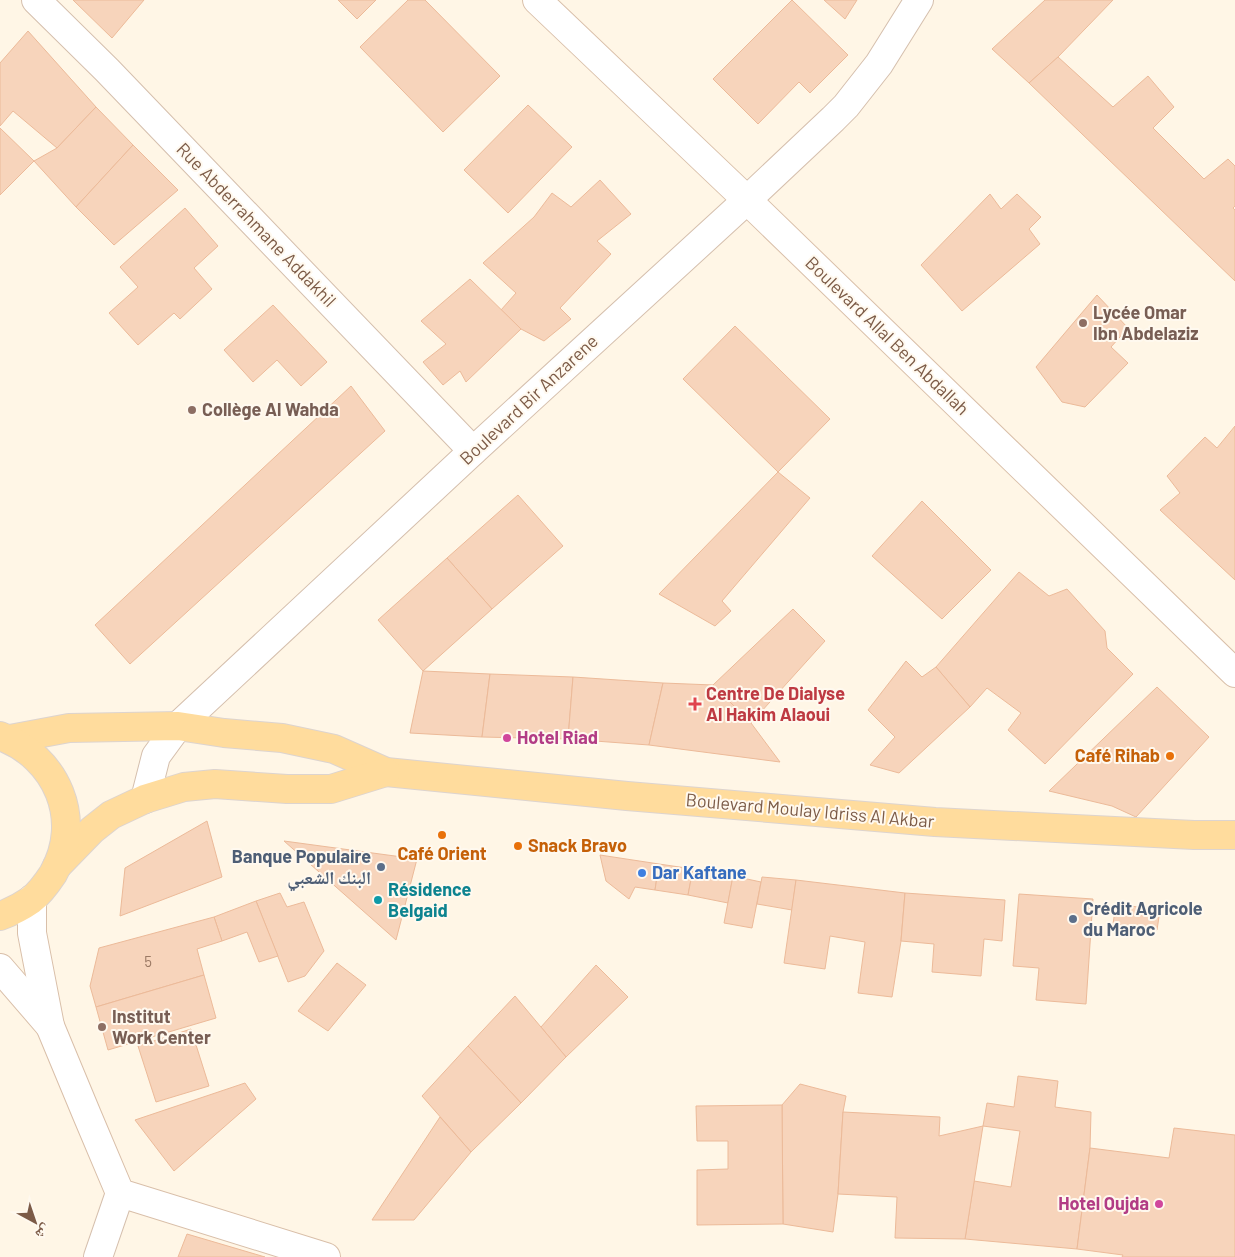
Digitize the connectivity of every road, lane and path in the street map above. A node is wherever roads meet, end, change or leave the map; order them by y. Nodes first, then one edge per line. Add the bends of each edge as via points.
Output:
1 (36, 0) edge
2 (537, 0) edge
3 (919, 0) edge
4 (747, 200) junction
5 (473, 450) junction
6 (1235, 673) edge
7 (178, 726) junction
8 (5, 738) edge
9 (386, 772) junction
10 (145, 800) junction
11 (1235, 835) edge
12 (57, 866) junction
13 (32, 899) junction
14 (0, 916) edge
15 (0, 968) edge
16 (50, 1026) junction
17 (120, 1193) junction
18 (98, 1257) edge
19 (326, 1257) edge

1 - 5 street, Rue Abderrahmane Addakhil
2 - 4 street, Boulevard Allal Ben Abdallah
3 - 4 street, Boulevard Bir Anzarene via 879,64 846,106
4 - 5 street, Boulevard Bir Anzarene
4 - 6 street, Boulevard Allal Ben Abdallah
5 - 7 street, Boulevard Bir Anzarene
7 - 8 main road, Boulevard Moulay Idriss Al Akbar via 69,728
7 - 9 main road, Boulevard Moulay Idriss Al Akbar via 282,738 334,748
7 - 10 street, Boulevard Bir Anzarene via 156,756
8 - 12 main road via 28,750 56,783 66,824
9 - 10 main road, Boulevard Moulay Idriss Al Akbar via 331,789 215,784 184,787
9 - 11 main road, Boulevard Moulay Idriss Al Akbar via 935,822
10 - 12 main road, Boulevard Moulay Idriss Al Akbar via 111,815
12 - 13 main road
13 - 14 main road
13 - 16 street via 32,934
15 - 16 street
16 - 17 street
17 - 18 street
17 - 19 street

